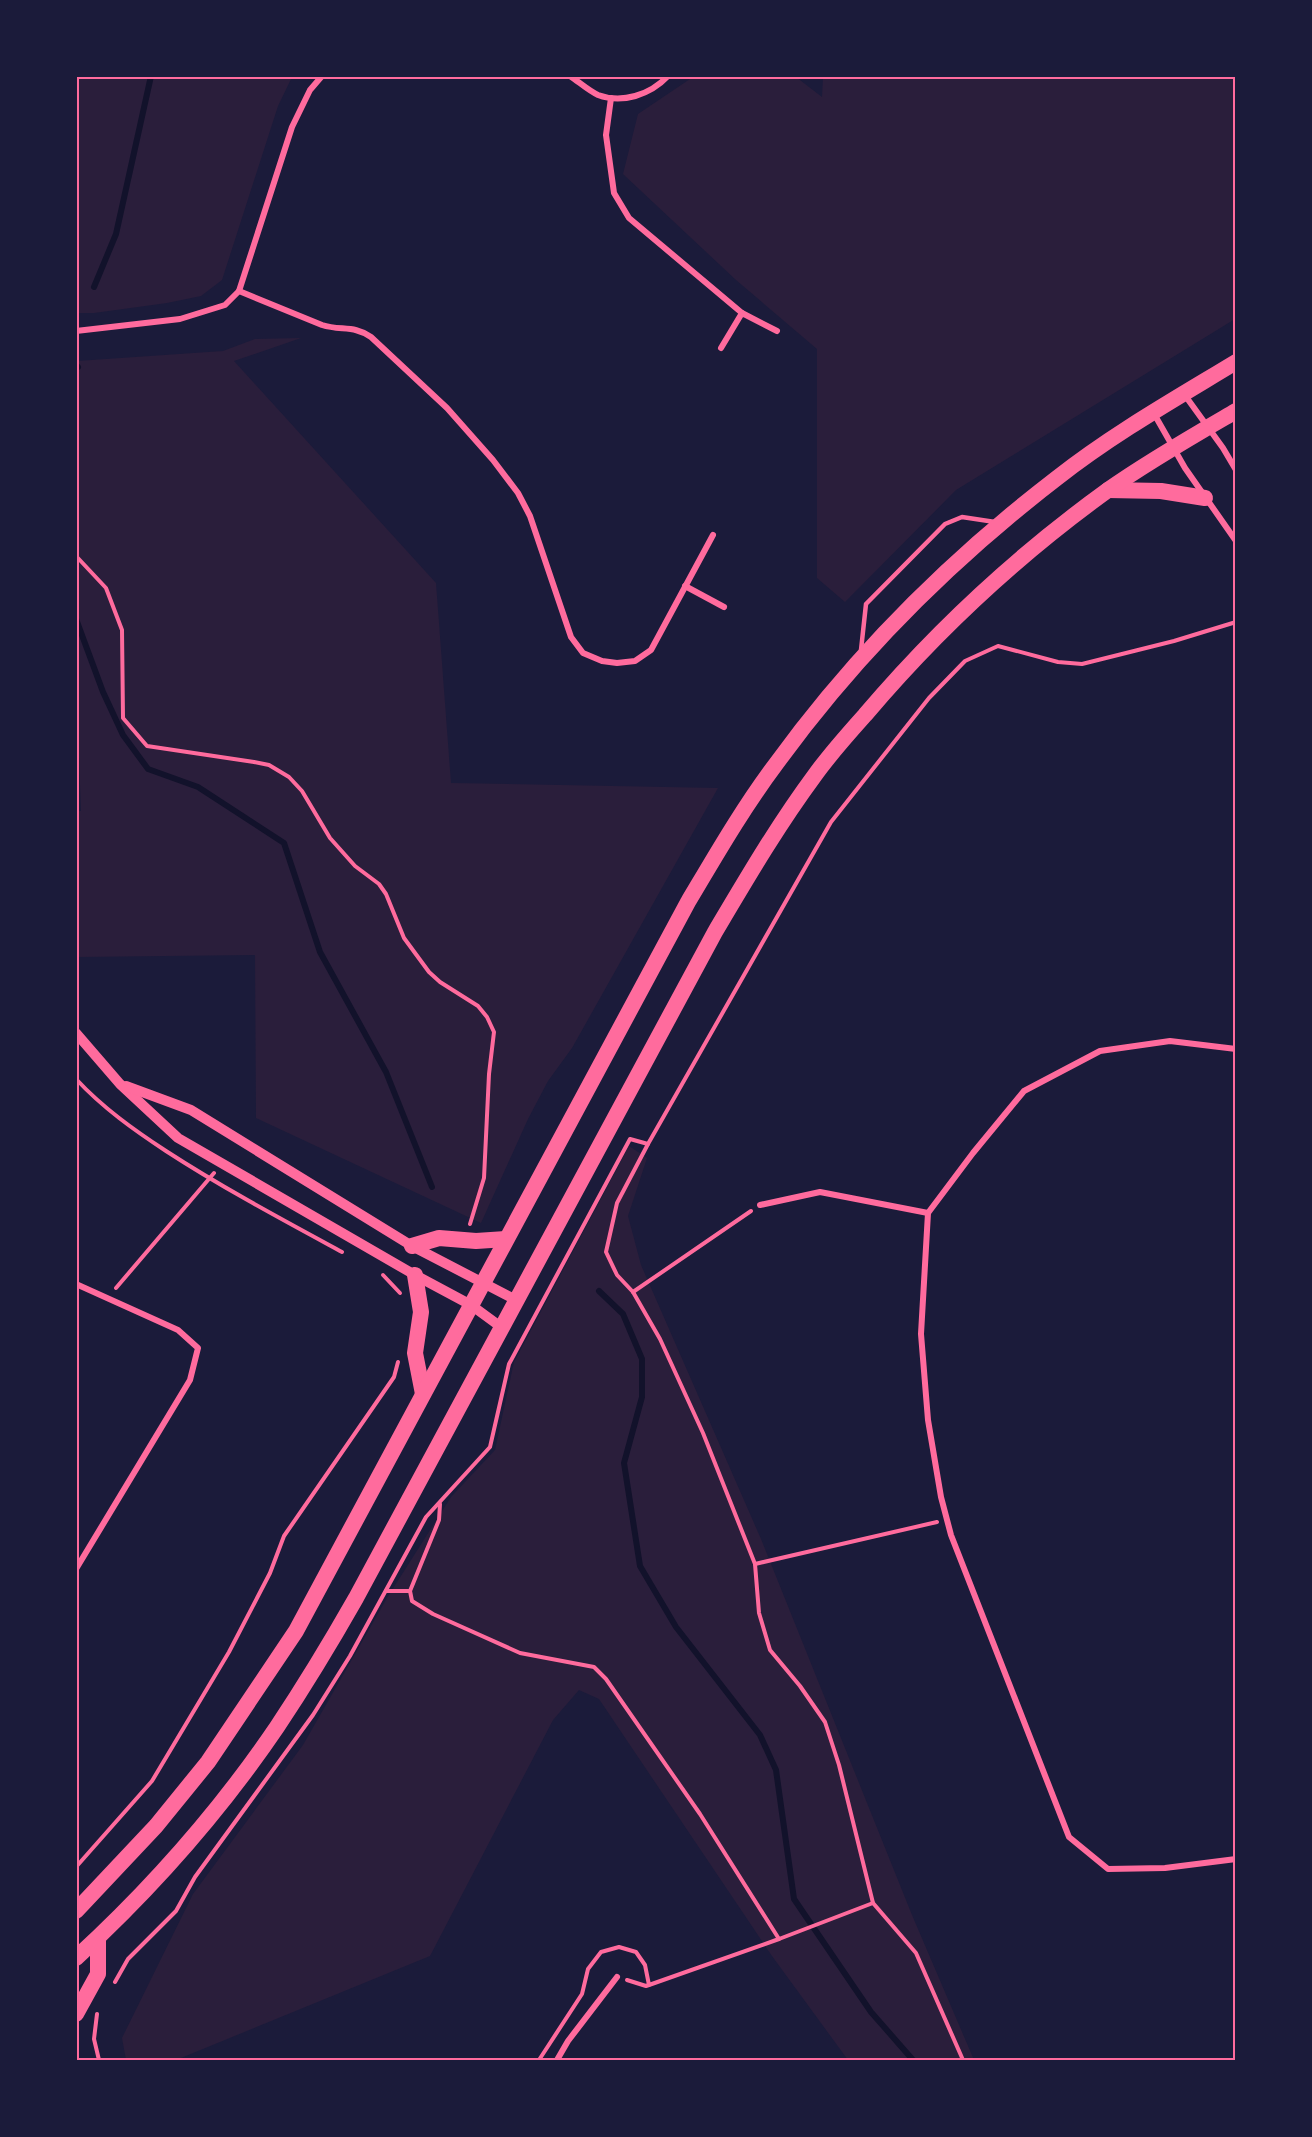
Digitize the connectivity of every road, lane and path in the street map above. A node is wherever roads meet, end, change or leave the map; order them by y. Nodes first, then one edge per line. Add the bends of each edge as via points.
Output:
1 (322, 76) edge
2 (570, 76) edge
3 (668, 76) edge
4 (611, 98) junction
5 (239, 291) junction
6 (741, 313) junction
7 (76, 331) edge
8 (777, 331) dead end
9 (721, 348) dead end
10 (1236, 362) edge
11 (1184, 393) junction
12 (1236, 411) edge
13 (1153, 412) junction
14 (1208, 427) junction
15 (1173, 449) junction
16 (1236, 470) edge
17 (1108, 490) junction
18 (1205, 498) junction
19 (1000, 524) junction
20 (713, 535) dead end
21 (1236, 541) edge
22 (76, 556) edge
23 (685, 586) junction
24 (724, 607) dead end
25 (1236, 622) edge
26 (860, 659) junction
27 (76, 1033) edge
28 (1236, 1049) edge
29 (76, 1079) edge
30 (120, 1084) junction
31 (648, 1144) junction
32 (221, 1164) junction
33 (209, 1179) junction
34 (760, 1205) joint
35 (928, 1213) junction
36 (469, 1228) dead end
37 (506, 1239) junction
38 (412, 1245) junction
39 (352, 1258) dead end
40 (382, 1274) dead end
41 (416, 1275) junction
42 (482, 1283) junction
43 (76, 1284) edge
44 (633, 1292) junction
45 (108, 1298) junction
46 (516, 1300) junction
47 (403, 1304) dead end
48 (471, 1305) junction
49 (501, 1327) junction
50 (400, 1358) dead end
51 (423, 1394) junction
52 (440, 1503) junction
53 (947, 1520) junction
54 (755, 1564) junction
55 (76, 1569) edge
56 (386, 1591) junction
57 (410, 1591) junction
58 (1236, 1859) edge
59 (76, 1868) edge
60 (873, 1903) junction
61 (76, 1911) edge
62 (98, 1938) junction
63 (779, 1939) junction
64 (76, 1958) edge
65 (617, 1977) joint
66 (649, 1985) junction
67 (113, 1986) dead end
68 (97, 2012) dead end
69 (76, 2014) edge
70 (99, 2061) edge
71 (539, 2061) edge
72 (557, 2061) edge
73 (963, 2061) edge

1 - 5 street via 310,90 292,127
2 - 4 street via 596,94
3 - 4 street via 645,93 627,99
4 - 6 street via 606,135 614,193 629,218
5 - 7 street via 225,305 180,319
5 - 23 street via 331,328 361,330 447,408 518,493 530,516 571,637 583,653 602,661 635,661 651,650
6 - 8 street
6 - 9 street
10 - 11 highway
11 - 13 highway
11 - 14 street
12 - 14 highway
13 - 15 street
13 - 19 highway via 1058,477
14 - 15 highway
14 - 16 street
15 - 17 highway
15 - 18 street
17 - 18 highway via 1161,490
17 - 46 highway via 999,577 945,626 816,774 769,842 716,932
18 - 21 street
19 - 26 highway via 910,605
19 - 26 lane via 970,517 953,519 914,554 866,604
20 - 23 street
22 - 36 path via 106,588 122,630 123,718 147,746 269,765 290,777 330,838 355,866 379,884 404,938 429,972 478,1006 487,1017 494,1032 484,1178
23 - 24 street
25 - 31 path via 1082,664 1058,662 998,646 965,661 929,698 831,822
26 - 37 highway via 774,766 725,840
27 - 30 street
28 - 35 street via 1170,1041 1100,1051 1052,1076 1024,1091
29 - 33 path via 129,1126
30 - 32 street via 178,1138
30 - 38 street via 191,1110
31 - 44 path via 617,1203 606,1252 617,1275
31 - 52 path via 630,1140 509,1364 490,1446
32 - 33 path
32 - 41 street
33 - 39 path
33 - 45 path
34 - 35 street via 820,1192
34 - 44 path
35 - 53 street via 921,1334 928,1420
37 - 38 highway via 439,1238
37 - 42 highway
38 - 42 street
40 - 47 path via 400,1293
41 - 48 street
41 - 51 highway via 421,1312 416,1353
42 - 46 street
42 - 48 highway
43 - 45 street
44 - 54 path via 660,1339 703,1433
45 - 55 street via 178,1330 198,1348 190,1380
46 - 49 highway
48 - 49 street
48 - 51 highway
49 - 62 highway via 356,1598 277,1728 193,1837
50 - 59 path via 394,1377 284,1536 230,1652 152,1781
51 - 61 highway via 296,1630 246,1707 156,1826
52 - 56 path via 426,1517
52 - 57 path via 439,1520
53 - 54 path
53 - 58 street via 1069,1837 1108,1869 1165,1868
54 - 60 path via 759,1614 770,1650 825,1722
56 - 57 path
56 - 67 path via 313,1715 195,1877 176,1911 128,1959
57 - 63 path via 412,1601 433,1614 520,1653 594,1667 693,1804
60 - 63 path
60 - 73 path via 916,1953
62 - 64 highway
62 - 69 highway via 98,1974
63 - 66 path
65 - 66 path
65 - 72 street
66 - 71 path via 645,1965 636,1952 619,1947 601,1952 588,1968 582,1994
68 - 70 path via 94,2039

